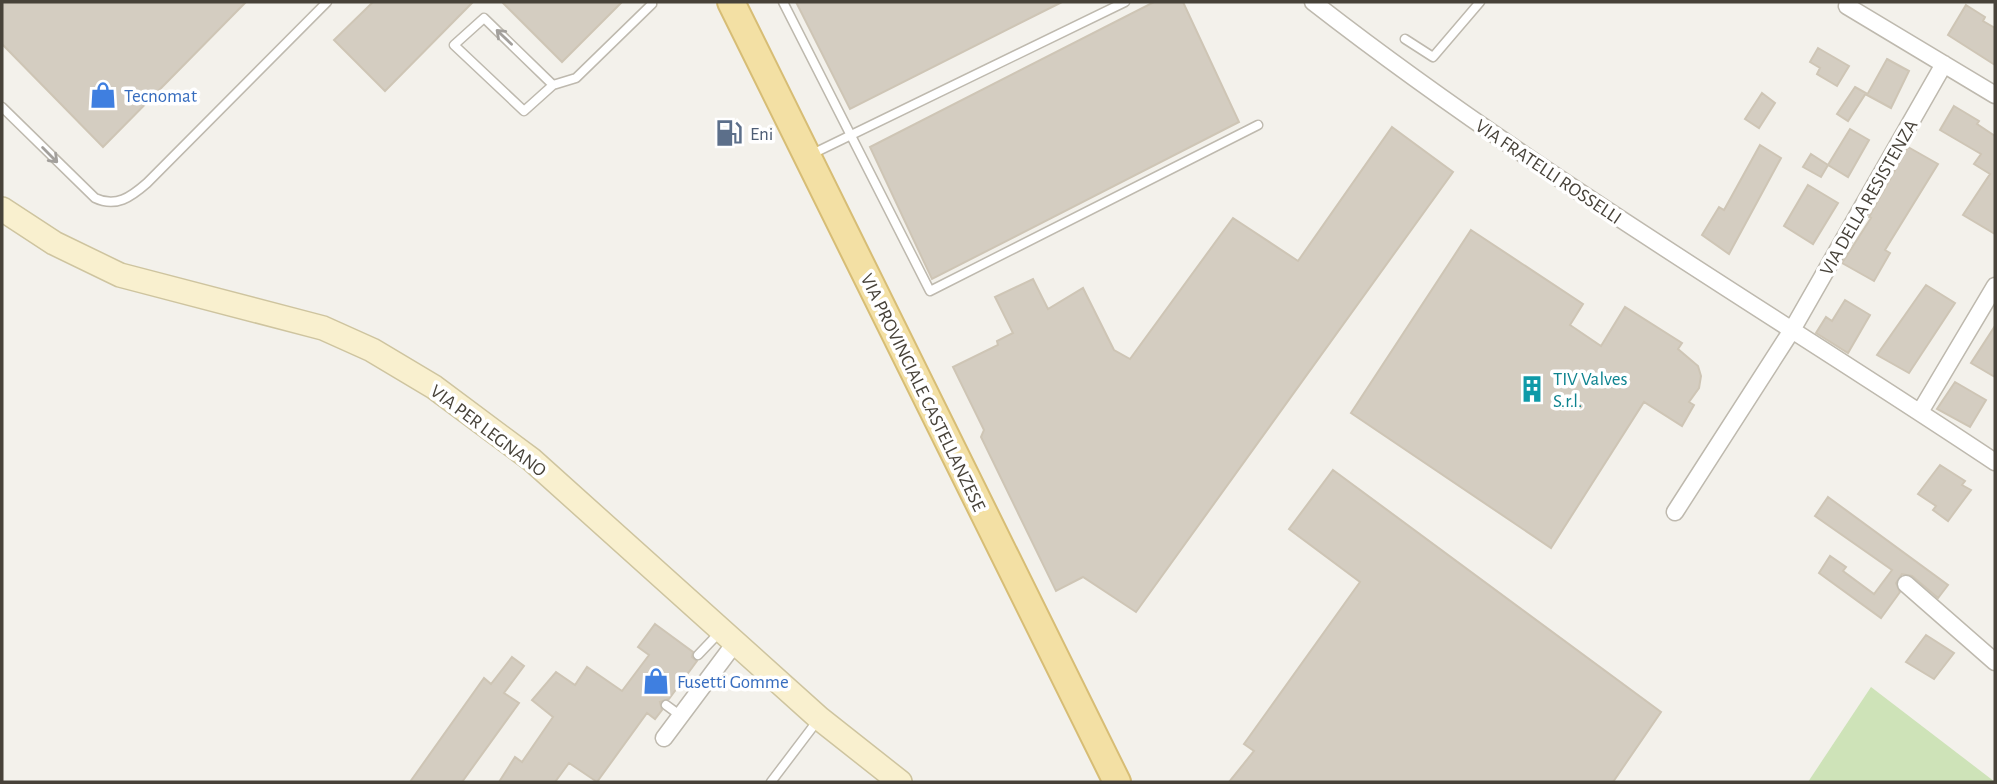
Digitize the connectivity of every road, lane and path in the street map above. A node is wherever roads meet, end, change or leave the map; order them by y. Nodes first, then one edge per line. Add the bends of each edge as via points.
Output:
1 (327, 2) edge
2 (651, 2) edge
3 (731, 2) edge
4 (783, 2) edge
5 (1125, 2) edge
6 (1313, 2) edge
7 (1480, 2) edge
8 (1847, 6) dead end
9 (1405, 39) dead end
10 (1944, 64) junction
11 (553, 85) junction
12 (1995, 95) edge
13 (2, 107) edge
14 (1258, 125) dead end
15 (849, 135) junction
16 (807, 156) junction
17 (2, 209) edge
18 (1995, 286) edge
19 (1792, 330) junction
20 (1920, 412) junction
21 (1995, 462) edge
22 (1675, 512) dead end
23 (1906, 584) dead end
24 (728, 637) junction
25 (698, 656) dead end
26 (1995, 662) edge
27 (666, 705) dead end
28 (681, 716) junction
29 (820, 718) junction
30 (664, 738) dead end
31 (771, 782) edge
32 (900, 782) edge
33 (1117, 782) edge

13 -> 1 lane via 94,198 111,202 133,196
2 - 11 lane via 576,78
3 - 16 main road, VIA PROVINCIALE CASTELLANZESE
4 - 15 lane
5 - 15 lane
6 - 19 street, VIA FRATELLI ROSSELLI via 1521,153
7 - 9 lane via 1433,57
8 - 10 street
10 - 12 street
10 - 19 street, VIA DELLA RESISTENZA
11 -> 11 lane via 484,18 454,45 524,111
14 - 15 lane via 930,291
15 - 16 lane
16 - 33 main road, VIA PROVINCIALE CASTELLANZESE
17 - 24 street, VIA PER LEGNANO via 54,243 120,275 323,328 400,366 501,434
18 - 20 street
19 - 20 street, VIA FRATELLI ROSSELLI
19 - 22 street
20 - 21 street, VIA FRATELLI ROSSELLI
23 - 26 street
24 - 25 lane
24 - 28 street
24 - 29 street, VIA PER LEGNANO
27 - 28 lane
28 - 30 street
29 - 31 lane
29 - 32 street, VIA PER LEGNANO

